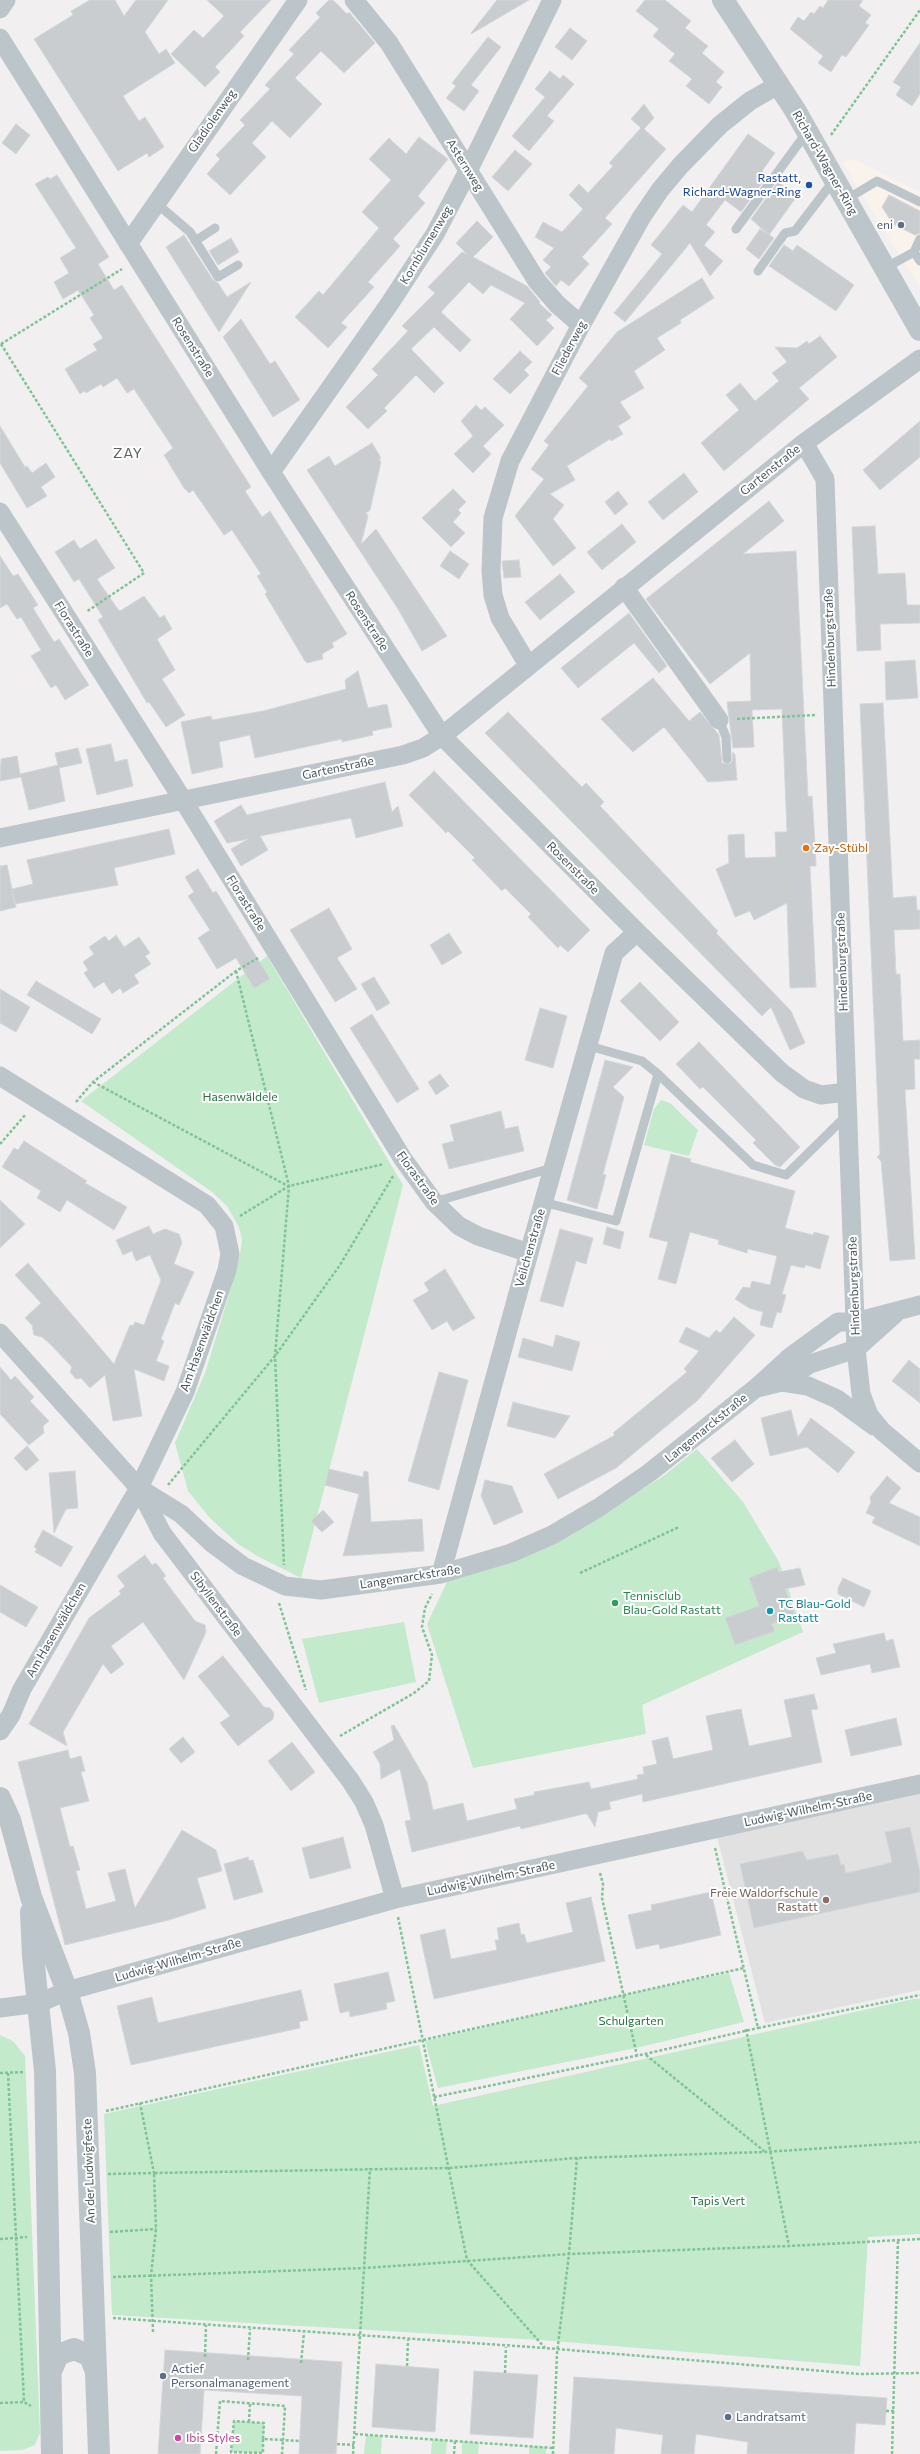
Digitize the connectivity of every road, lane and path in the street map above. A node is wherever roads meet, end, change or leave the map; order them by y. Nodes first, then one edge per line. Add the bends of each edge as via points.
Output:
1 (6, 0) edge
2 (298, 0) edge
3 (354, 0) edge
4 (552, 0) edge
5 (723, 0) edge
6 (0, 9) edge
7 (920, 10) edge
8 (0, 38) edge
9 (778, 84) junction
10 (807, 132) junction
11 (830, 137) dead end
12 (468, 171) junction
13 (835, 179) junction
14 (847, 199) junction
15 (920, 202) edge
16 (156, 203) junction
17 (215, 228) dead end
18 (736, 229) dead end
19 (920, 240) edge
20 (195, 241) junction
21 (133, 251) junction
22 (914, 252) junction
23 (920, 261) edge
24 (238, 265) dead end
25 (885, 268) junction
26 (758, 271) dead end
27 (581, 325) junction
28 (920, 330) edge
29 (1, 344) edge
30 (920, 359) edge
31 (804, 443) junction
32 (271, 472) junction
33 (0, 512) edge
34 (624, 587) junction
35 (70, 622) junction
36 (528, 665) junction
37 (832, 714) junction
38 (719, 720) junction
39 (442, 736) junction
40 (727, 759) dead end
41 (183, 800) junction
42 (0, 838) edge
43 (637, 932) junction
44 (274, 949) junction
45 (236, 971) junction
46 (589, 1046) junction
47 (658, 1074) junction
48 (0, 1076) edge
49 (93, 1082) junction
50 (847, 1092) junction
51 (38, 1100) junction
52 (849, 1114) junction
53 (65, 1116) junction
54 (0, 1144) edge
55 (403, 1160) junction
56 (552, 1168) junction
57 (289, 1186) junction
58 (434, 1202) junction
59 (543, 1202) junction
60 (224, 1226) junction
61 (529, 1253) junction
62 (920, 1305) edge
63 (897, 1312) junction
64 (855, 1322) junction
65 (0, 1333) edge
66 (856, 1349) junction
67 (275, 1356) junction
68 (782, 1382) junction
69 (756, 1388) junction
70 (882, 1431) junction
71 (920, 1463) edge
72 (139, 1488) junction
73 (157, 1499) junction
74 (679, 1527) dead end
75 (580, 1573) dead end
76 (441, 1574) junction
77 (279, 1584) junction
78 (22, 1688) junction
79 (308, 1694) dead end
80 (0, 1705) edge
81 (358, 1724) dead end
82 (0, 1731) edge
83 (920, 1784) edge
84 (0, 1798) edge
85 (711, 1830) junction
86 (595, 1855) junction
87 (31, 1897) junction
88 (395, 1899) junction
89 (744, 1968) junction
90 (67, 1991) junction
91 (624, 1995) junction
92 (920, 1995) edge
93 (39, 2003) junction
94 (0, 2008) edge
95 (758, 2028) junction
96 (746, 2029) junction
97 (422, 2039) junction
98 (645, 2054) junction
99 (638, 2056) junction
100 (45, 2071) junction
101 (0, 2073) edge
102 (8, 2073) junction
103 (434, 2097) junction
104 (140, 2103) junction
105 (87, 2115) junction
106 (920, 2142) edge
107 (772, 2151) junction
108 (764, 2152) junction
109 (576, 2158) junction
110 (370, 2168) junction
111 (448, 2168) junction
112 (154, 2173) junction
113 (89, 2175) junction
114 (0, 2238) edge
115 (16, 2238) junction
116 (920, 2239) edge
117 (898, 2240) junction
118 (789, 2246) junction
119 (569, 2254) junction
120 (467, 2260) junction
121 (365, 2268) junction
122 (151, 2275) junction
123 (92, 2277) junction
124 (95, 2318) junction
125 (153, 2321) junction
126 (206, 2326) junction
127 (250, 2329) junction
128 (153, 2332) dead end
129 (304, 2333) junction
130 (359, 2336) junction
131 (408, 2340) junction
132 (506, 2347) junction
133 (545, 2348) junction
134 (558, 2349) junction
135 (205, 2357) dead end
136 (248, 2360) dead end
137 (302, 2363) dead end
138 (407, 2366) dead end
139 (51, 2371) junction
140 (96, 2372) junction
141 (505, 2373) dead end
142 (920, 2373) edge
143 (895, 2374) junction
144 (24, 2402) junction
145 (0, 2403) edge
146 (250, 2403) junction
147 (886, 2411) dead end
148 (894, 2411) junction
149 (51, 2416) junction
150 (249, 2422) junction
151 (355, 2434) junction
152 (264, 2439) junction
153 (283, 2440) junction
154 (299, 2441) dead end
155 (455, 2441) junction
156 (337, 2444) dead end
157 (354, 2446) junction
158 (554, 2448) junction
159 (247, 2453) edge
160 (52, 2454) edge
161 (99, 2454) edge
162 (216, 2454) edge
163 (282, 2454) edge
164 (353, 2454) edge
165 (454, 2454) edge
166 (553, 2454) edge
167 (892, 2454) edge

1 - 6 street
2 - 16 street, Gladiolenweg
3 - 12 street, Asternweg via 389,43
4 - 12 street, Kornblumenweg
5 - 9 street, Richard-Wagner-Ring
7 - 11 path
8 - 21 street, Rosenstraße
9 - 10 street, Richard-Wagner-Ring
9 - 27 street, Fliederweg via 750,101 720,125 670,178 641,218
10 - 13 street, Richard-Wagner-Ring
10 - 18 lane
12 - 27 street, Asternweg via 537,281 557,304
12 - 32 street, Kornblumenweg via 435,234 413,269
13 - 14 street, Richard-Wagner-Ring
13 - 26 lane via 795,231 785,233
14 - 15 lane via 877,181
14 - 25 street, Richard-Wagner-Ring
16 - 20 lane via 190,232
16 - 21 street, Gladiolenweg
17 - 20 lane
19 - 22 lane
20 - 24 lane via 218,277
21 - 29 path
21 - 32 street, Rosenstraße
22 - 23 lane
22 - 25 lane
25 - 28 street, Richard-Wagner-Ring
27 - 36 street, Fliederweg via 510,462 493,518 490,547 493,595 500,618
29 - 35 path via 144,573
30 - 31 street, Gartenstraße
31 - 34 street, Gartenstraße
31 - 37 street, Hindenburgstraße via 825,479
32 - 39 street, Rosenstraße
33 - 35 street, Florastraße
34 - 36 street, Gartenstraße
34 - 38 street
35 - 41 street, Florastraße
36 - 39 street, Gartenstraße
37 - 38 path
37 - 50 street, Hindenburgstraße
38 - 40 lane via 726,737
39 - 41 street, Gartenstraße via 423,748 403,755
39 - 43 street, Rosenstraße
41 - 42 street, Gartenstraße
41 - 44 street, Florastraße
43 - 46 street, Veilchenstraße via 614,953
43 - 50 street, Rosenstraße via 788,1077 804,1089 821,1095
44 - 45 path
44 - 55 street, Florastraße
45 - 49 path
45 - 57 path
46 - 47 lane via 642,1061
46 - 56 street, Veilchenstraße
47 - 52 lane via 753,1165 786,1175
47 - 59 lane via 616,1221
48 - 51 street, Am Hasenwäldchen
49 - 53 path
49 - 57 path
50 - 52 street, Hindenburgstraße
51 - 53 street, Am Hasenwäldchen
51 - 54 path
52 - 64 street, Hindenburgstraße
53 - 60 street, Am Hasenwäldchen via 196,1197 207,1205
55 - 57 path
55 - 58 street, Florastraße
55 - 67 path via 340,1266
56 - 58 lane
56 - 59 street, Veilchenstraße
57 - 60 path
57 - 67 path
58 - 61 street, Florastraße via 459,1226 478,1236
59 - 61 street, Veilchenstraße
60 - 72 street, Am Hasenwäldchen via 230,1254 227,1270 185,1392
61 - 76 street, Veilchenstraße
62 - 63 street, Langemarckstraße
63 - 64 street, Langemarckstraße
63 - 66 street
64 - 66 street, Hindenburgstraße
64 - 69 street, Langemarckstraße via 838,1322 821,1333
65 - 72 street, Sibyllenstraße
66 - 68 street, Langemarckstraße via 810,1364
66 - 70 street, Hindenburgstraße via 861,1394 869,1415
67 - 73 path
67 - 77 path
68 - 69 street, Langemarckstraße
68 - 70 street, Langemarckstraße via 808,1386 836,1399
69 - 76 street, Langemarckstraße via 649,1473 598,1508 552,1535 512,1554
70 - 71 street, Hindenburgstraße
72 - 73 street, Langemarckstraße
72 - 78 street, Am Hasenwäldchen
72 - 88 street, Sibyllenstraße via 162,1533 364,1802 374,1825
73 - 77 street, Langemarckstraße via 181,1514 212,1543 243,1566
74 - 75 path
76 - 77 street, Langemarckstraße via 321,1590
76 - 81 path via 425,1608 422,1627 432,1655 429,1681 414,1693
77 - 79 path
78 - 80 street, Am Hasenwäldchen
78 - 82 street, Am Hasenwäldchen via 11,1715
83 - 85 street, Ludwig-Wilhelm-Straße
84 - 87 street, An der Ludwigfeste via 10,1820
85 - 86 street, Ludwig-Wilhelm-Straße
85 - 89 path
86 - 88 street, Ludwig-Wilhelm-Straße
86 - 91 path
87 - 90 street, An der Ludwigfeste
87 - 93 street, An der Ludwigfeste via 33,1956
88 - 90 street, Ludwig-Wilhelm-Straße
88 - 97 path
89 - 91 path
89 - 95 path
90 - 93 street, Ludwig-Wilhelm-Straße
90 - 105 street, An der Ludwigfeste via 79,2033 85,2073
91 - 97 path
91 - 99 path
92 - 95 path
93 - 94 street, Ludwig-Wilhelm-Straße
93 - 100 street, An der Ludwigfeste
95 - 96 path
96 - 98 path
96 - 107 path
97 - 103 path
97 - 104 path
98 - 99 path
98 - 108 path
99 - 103 path
100 - 102 path
100 - 139 street, An der Ludwigfeste
101 - 102 path
102 - 115 path
103 - 111 path
104 - 105 path
104 - 112 path
105 - 113 street, An der Ludwigfeste
106 - 107 path
107 - 108 path
107 - 118 path
108 - 109 path
109 - 111 path
109 - 119 path
110 - 111 path
110 - 112 path
110 - 121 path
111 - 120 path
112 - 113 path
112 - 122 path via 156,2229
113 - 123 street, An der Ludwigfeste
114 - 115 path
115 - 144 path
116 - 117 path
117 - 118 path
117 - 143 path
118 - 119 path
119 - 120 path
119 - 134 path
120 - 121 path
120 - 133 path
121 - 122 path
121 - 130 path
122 - 123 path
122 - 125 path
123 - 124 street, An der Ludwigfeste
124 - 125 path
124 - 140 street, An der Ludwigfeste
125 - 126 path
125 - 128 path
126 - 127 path
126 - 135 path
127 - 129 path
127 - 136 path
129 - 130 path
129 - 137 path
130 - 131 path
130 - 151 path
131 - 132 path
131 - 138 path
132 - 133 path
132 - 141 path
133 - 134 path
134 - 143 path via 859,2374
134 - 158 path
139 - 140 street via 58,2355 74,2349 90,2356
139 - 149 street, An der Ludwigfeste
140 - 161 street, An der Ludwigfeste
142 - 143 path
143 - 148 path
144 - 145 path
144 - 149 path
146 - 150 path
146 - 153 path via 285,2406
146 - 162 path via 220,2401
147 - 148 path
148 - 167 path
149 - 160 street, An der Ludwigfeste
150 - 152 path via 264,2423
150 - 159 path via 234,2421 231,2452
151 - 155 path
151 - 157 path
152 - 153 path
152 - 159 path via 262,2453
153 - 154 path
153 - 163 path
155 - 158 path
155 - 165 path
156 - 157 path
157 - 164 path
158 - 166 path

